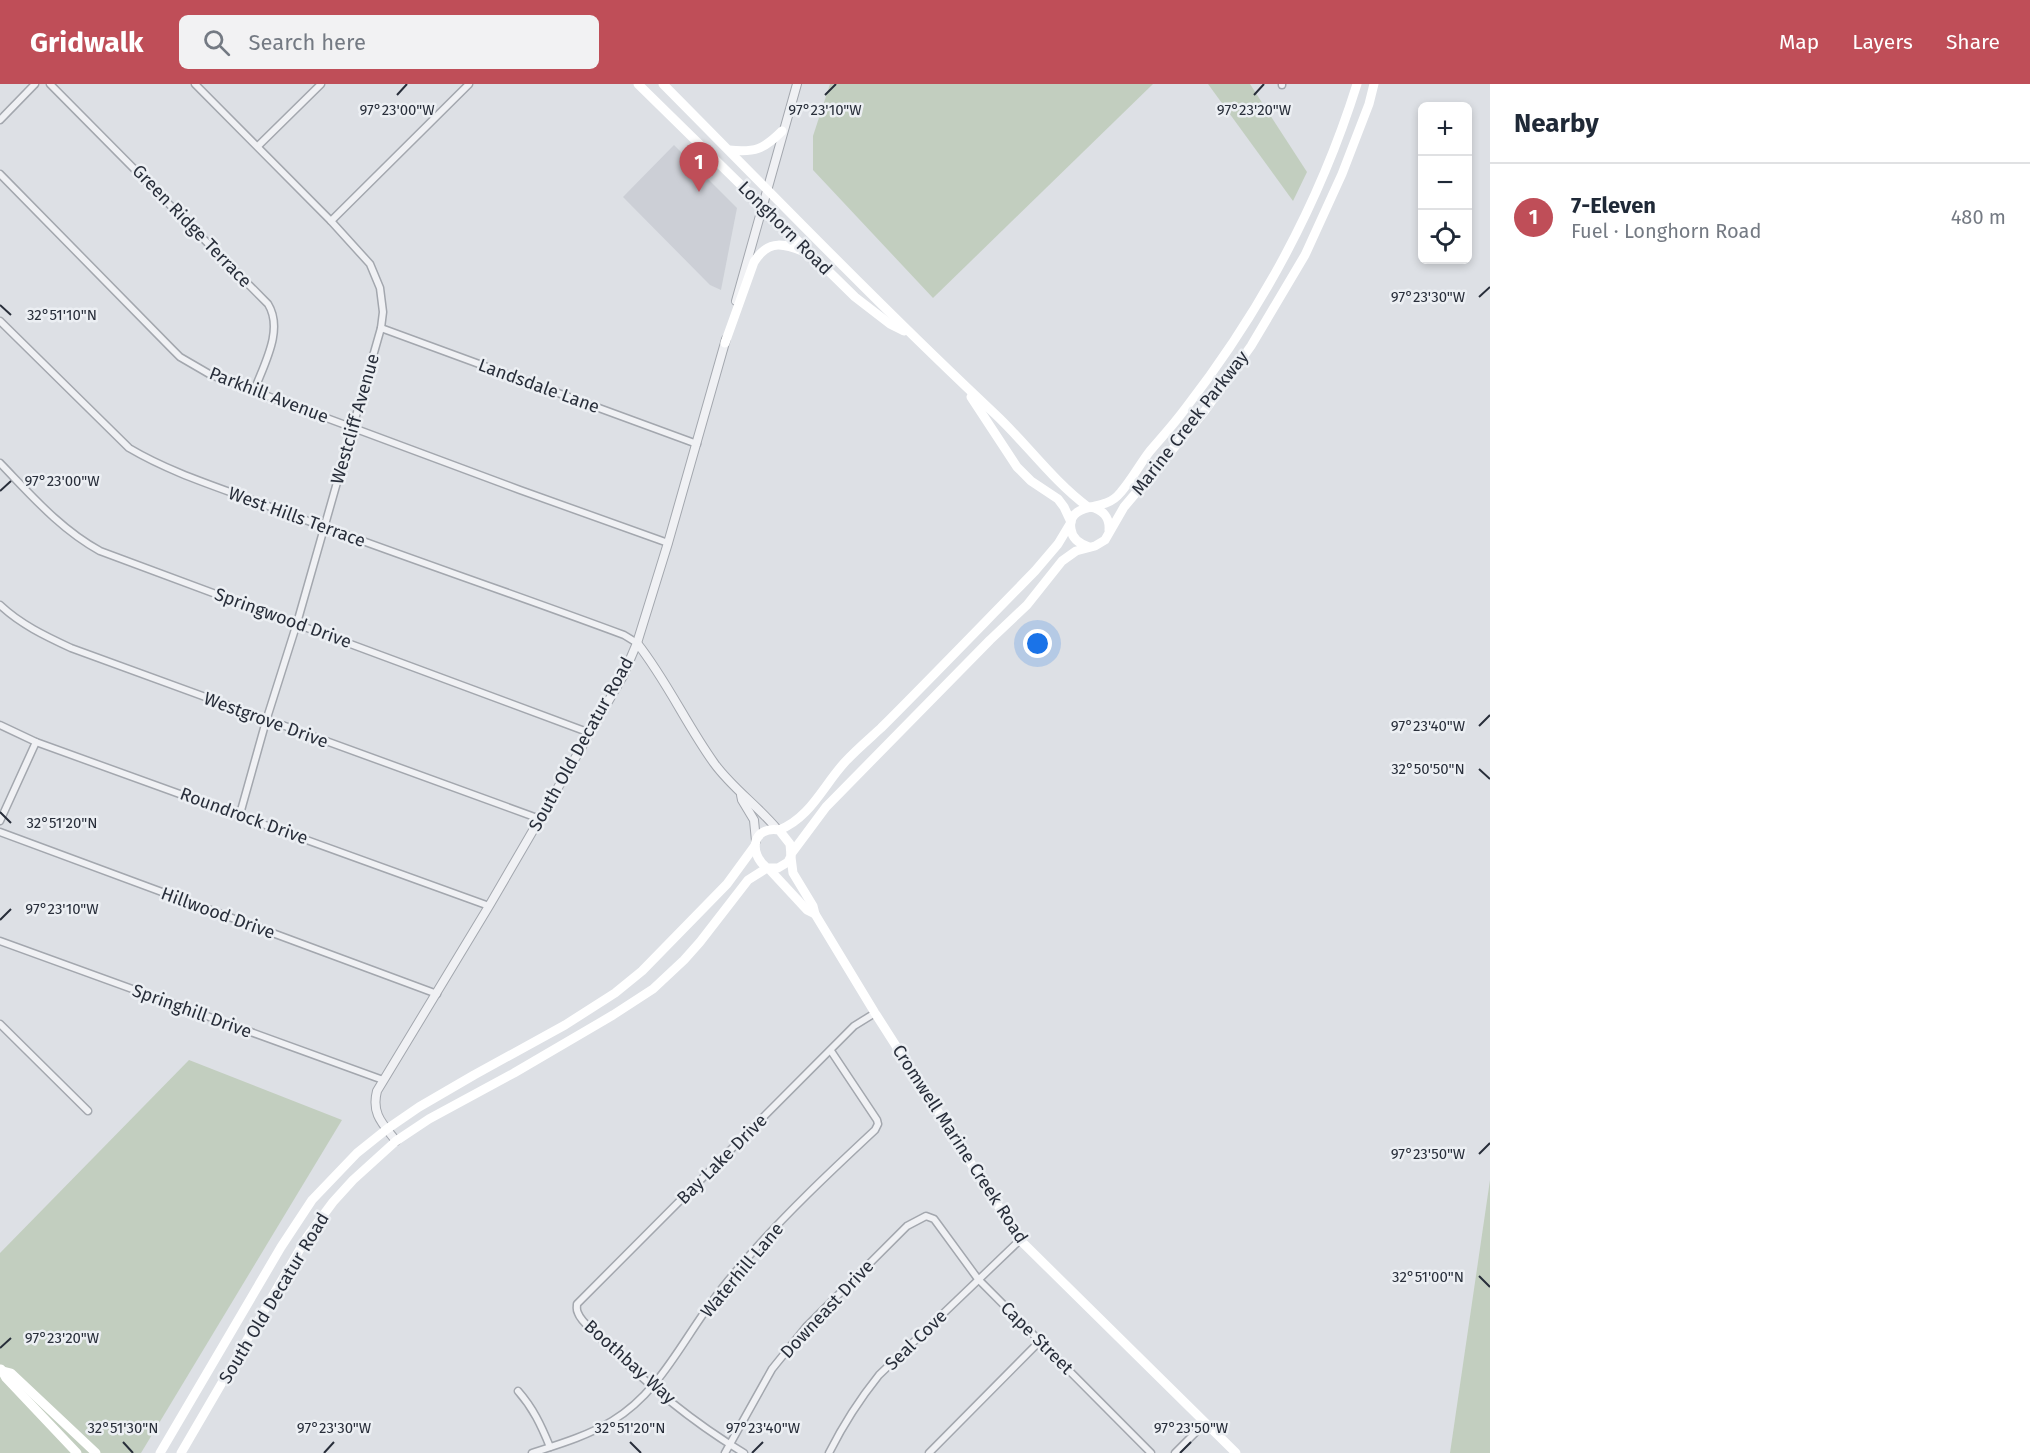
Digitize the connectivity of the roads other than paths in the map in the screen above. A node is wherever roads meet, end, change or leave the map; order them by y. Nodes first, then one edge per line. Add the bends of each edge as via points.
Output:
1 (35, 84) edge
2 (50, 84) edge
3 (195, 84) edge
4 (321, 84) edge
5 (469, 84) edge
6 (638, 84) edge
7 (663, 84) edge
8 (797, 84) edge
9 (1357, 84) edge
10 (1374, 84) edge
11 (0, 120) edge
12 (782, 131) junction
13 (258, 146) junction
14 (728, 150) junction
15 (0, 174) edge
16 (767, 189) junction
17 (762, 204) junction
18 (331, 221) junction
19 (812, 255) junction
20 (0, 321) edge
21 (381, 328) junction
22 (914, 336) junction
23 (725, 343) junction
24 (964, 385) junction
25 (254, 391) junction
26 (354, 427) junction
27 (697, 444) junction
28 (0, 463) edge
29 (1089, 507) junction
30 (1071, 523) junction
31 (325, 528) junction
32 (1109, 532) junction
33 (668, 543) junction
34 (1089, 547) junction
35 (0, 605) edge
36 (297, 623) junction
37 (637, 643) junction
38 (266, 721) junction
39 (0, 725) edge
40 (590, 733) junction
41 (36, 742) junction
42 (741, 795) junction
43 (240, 814) junction
44 (540, 819) junction
45 (0, 821) edge
46 (778, 830) junction
47 (0, 832) edge
48 (755, 844) junction
49 (791, 855) junction
50 (768, 868) junction
51 (489, 906) junction
52 (814, 914) junction
53 (0, 941) edge
54 (437, 994) junction
55 (605, 1000) junction
56 (875, 1013) junction
57 (613, 1015) junction
58 (0, 1024) edge
59 (831, 1051) junction
60 (383, 1080) junction
61 (88, 1111) dead end
62 (387, 1129) junction
63 (396, 1142) junction
64 (930, 1217) joint
65 (1020, 1240) junction
66 (978, 1279) junction
67 (577, 1311) joint
68 (233, 1326) junction
69 (250, 1336) junction
70 (1040, 1341) junction
71 (2, 1370) edge
72 (652, 1386) junction
73 (518, 1390) dead end
74 (1204, 1424) junction
75 (730, 1444) junction
76 (550, 1447) junction
77 (77, 1453) edge
78 (96, 1453) edge
79 (160, 1453) edge
80 (181, 1453) edge
81 (532, 1453) edge
82 (725, 1453) edge
83 (744, 1453) edge
84 (829, 1453) edge
85 (930, 1453) edge
86 (1151, 1453) edge
87 (1175, 1453) edge
88 (1236, 1453) edge

1 - 11 street
2 - 25 street, Green Ridge Terrace via 268,304 275,322 272,343
3 - 13 street, Westcliff Avenue
4 - 13 street
5 - 18 street
6 - 17 main road, Longhorn Road
7 - 14 main road, Longhorn Road
8 - 12 street, South Old Decatur Road
9 - 29 main road, Marine Creek Parkway via 1314,199 1257,306 1185,411 1119,495
10 - 32 main road, Marine Creek Parkway via 1342,174 1305,255 1278,301 1224,384 1124,507
12 - 14 main road via 759,150
12 - 16 street, South Old Decatur Road
13 - 18 street, Westcliff Avenue
14 - 16 main road, Longhorn Road
15 - 25 street, Parkhill Avenue via 180,357 211,375
16 - 17 street, South Old Decatur Road
16 - 22 main road, Longhorn Road
17 - 19 main road, Longhorn Road
17 - 23 street, South Old Decatur Road
18 - 21 street, Westcliff Avenue via 370,264 380,288
19 - 22 main road, Longhorn Road via 855,297 890,324
19 - 23 main road via 785,245 772,245 759,255
20 - 31 street, West Hills Terrace via 129,448 173,471
21 - 26 street, Westcliff Avenue
21 - 27 street, Landsdale Lane
22 - 24 main road, Longhorn Road
23 - 27 street, South Old Decatur Road
24 - 29 main road, Longhorn Road via 1056,480
24 - 30 main road, Longhorn Road via 1017,467 1058,499
25 - 26 street, Parkhill Avenue
26 - 31 street, Westcliff Avenue
26 - 33 street, Parkhill Avenue
27 - 33 street, South Old Decatur Road
28 - 36 street, Springwood Drive via 61,525 100,551
29 - 30 main road via 1076,512
29 - 32 main road via 1105,515
30 - 34 main road via 1075,539
30 - 46 main road via 1035,571 845,762 804,814
31 - 36 street, Westcliff Avenue
31 - 37 street, West Hills Terrace via 624,635
32 - 34 main road via 1101,543
33 - 37 street, South Old Decatur Road
34 - 49 main road via 1062,561 1027,605 826,807
35 - 38 street, Westgrove Drive via 11,616 70,648
36 - 38 street, Westcliff Avenue
36 - 40 street, Springwood Drive
37 - 40 street, South Old Decatur Road
37 - 42 street via 714,764
38 - 43 street, Westcliff Avenue
38 - 44 street, Westgrove Drive
39 - 41 street, Roundrock Drive
40 - 44 street, South Old Decatur Road
41 - 43 street, Roundrock Drive
41 - 45 street
42 - 46 street
42 - 48 street via 754,820
43 - 51 street, Roundrock Drive
44 - 51 street, South Old Decatur Road
46 - 48 main road via 766,831
46 - 49 main road via 790,844
47 - 54 street, Hillwood Drive
48 - 50 main road via 759,860
48 - 55 main road, South Old Decatur Road via 727,884 642,971
49 - 50 main road via 782,867
49 - 52 main road, Cromwell Marine Creek Road via 793,873
50 - 52 main road, Cromwell Marine Creek Road
50 - 57 main road, South Old Decatur Road via 741,886 716,924 684,960 653,989
51 - 54 street, South Old Decatur Road
52 - 56 main road, Cromwell Marine Creek Road
53 - 60 street, Springhill Drive
54 - 60 street, South Old Decatur Road
55 - 57 main road
55 - 62 main road, South Old Decatur Road
56 - 59 street, Bay Lake Drive via 854,1026
56 - 65 main road, Cromwell Marine Creek Road
57 - 63 main road, South Old Decatur Road via 429,1119
58 - 61 street
59 - 67 street, Bay Lake Drive via 581,1299
59 - 72 street, Waterhill Lane via 877,1120 877,1127 745,1261
60 - 62 street, South Old Decatur Road via 374,1106
62 - 63 street
62 - 68 main road, South Old Decatur Road via 357,1153 312,1200
63 - 69 main road, South Old Decatur Road via 333,1202 307,1237
64 - 66 street, Cape Street
64 - 75 street, Downeast Drive via 907,1226 806,1327 772,1369
65 - 66 street, Seal Cove
65 - 74 main road, Cromwell Marine Creek Road
66 - 70 street, Cape Street
66 - 84 street, Seal Cove via 879,1375 843,1425
67 - 72 street, Boothbay Way
68 - 69 main road
68 - 79 main road, South Old Decatur Road
69 - 80 main road, South Old Decatur Road
70 - 85 street
70 - 86 street, Cape Street
71 - 77 main road
71 - 78 main road via 11,1373
72 - 75 street, Boothbay Way
72 - 76 street, Waterhill Lane via 613,1420 579,1438
73 - 76 street via 539,1419
74 - 87 street
74 - 88 main road, Cromwell Marine Creek Road
75 - 82 street, Downeast Drive
75 - 83 street, Boothbay Way
76 - 81 street, Waterhill Lane

